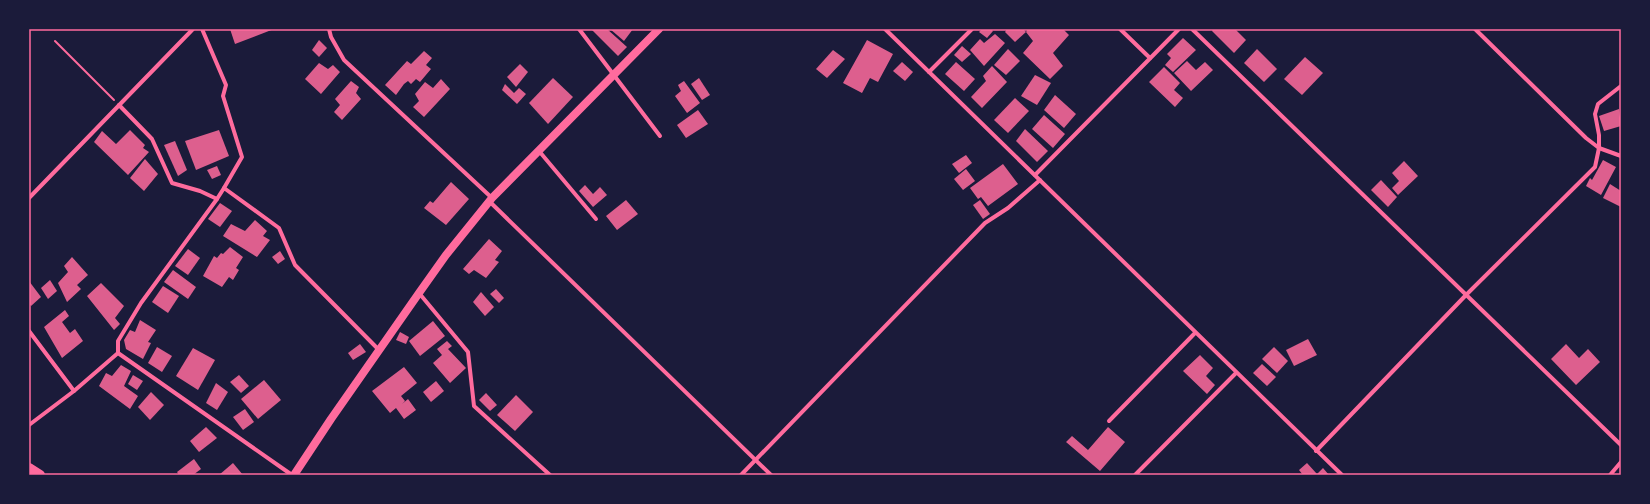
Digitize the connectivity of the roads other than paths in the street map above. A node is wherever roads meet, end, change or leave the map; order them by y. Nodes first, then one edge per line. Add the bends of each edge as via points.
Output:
1 (193, 29) edge
2 (202, 29) edge
3 (329, 29) edge
4 (579, 29) edge
5 (659, 29) edge
6 (885, 29) edge
7 (972, 29) edge
8 (1120, 29) edge
9 (1179, 29) edge
10 (1192, 29) edge
11 (1475, 29) edge
12 (1150, 58) junction
13 (929, 72) junction
14 (614, 74) junction
15 (1621, 86) edge
16 (119, 105) junction
17 (660, 136) dead end
18 (1599, 148) junction
19 (539, 151) junction
20 (1621, 156) edge
21 (1035, 175) junction
22 (1040, 180) junction
23 (224, 188) junction
24 (29, 198) edge
25 (216, 199) junction
26 (491, 200) junction
27 (596, 219) dead end
28 (419, 293) junction
29 (1466, 295) junction
30 (29, 331) edge
31 (1195, 333) junction
32 (379, 350) junction
33 (118, 353) junction
34 (1236, 373) junction
35 (74, 391) junction
36 (1109, 421) dead end
37 (29, 425) edge
38 (1621, 445) edge
39 (1316, 451) junction
40 (756, 460) junction
41 (1621, 462) edge
42 (29, 468) edge
43 (40, 475) edge
44 (293, 475) edge
45 (550, 475) edge
46 (741, 475) edge
47 (771, 475) edge
48 (1135, 475) edge
49 (1342, 475) edge
50 (1610, 475) edge

1 - 16 street
2 - 23 street via 226,85 223,96 242,157
3 - 26 street via 344,60
4 - 14 street
5 - 14 main road
6 - 13 street
7 - 13 street
8 - 12 street
9 - 12 street
10 - 29 street
11 - 18 street
12 - 21 street
13 - 21 street
14 - 17 street
14 - 19 main road
15 - 18 street via 1598,104 1595,114
16 - 24 street
16 - 25 street via 152,139 172,183 200,190
18 - 20 street
18 - 29 street via 1595,166
19 - 26 main road
19 - 27 street
21 - 22 street
22 - 31 street
22 - 40 street via 1008,208 985,223
23 - 25 street
23 - 32 street via 279,228 294,265
25 - 33 street via 141,303 118,341
26 - 28 main road
26 - 40 street
28 - 32 main road
28 - 45 street via 468,352 474,406
29 - 38 street
29 - 39 street
30 - 35 street
31 - 34 street
31 - 36 street
32 - 44 main road
33 - 35 street
33 - 44 street
34 - 39 street
34 - 48 street
35 - 37 street
39 - 49 street
40 - 46 street
40 - 47 street
41 - 50 street
42 - 43 main road

